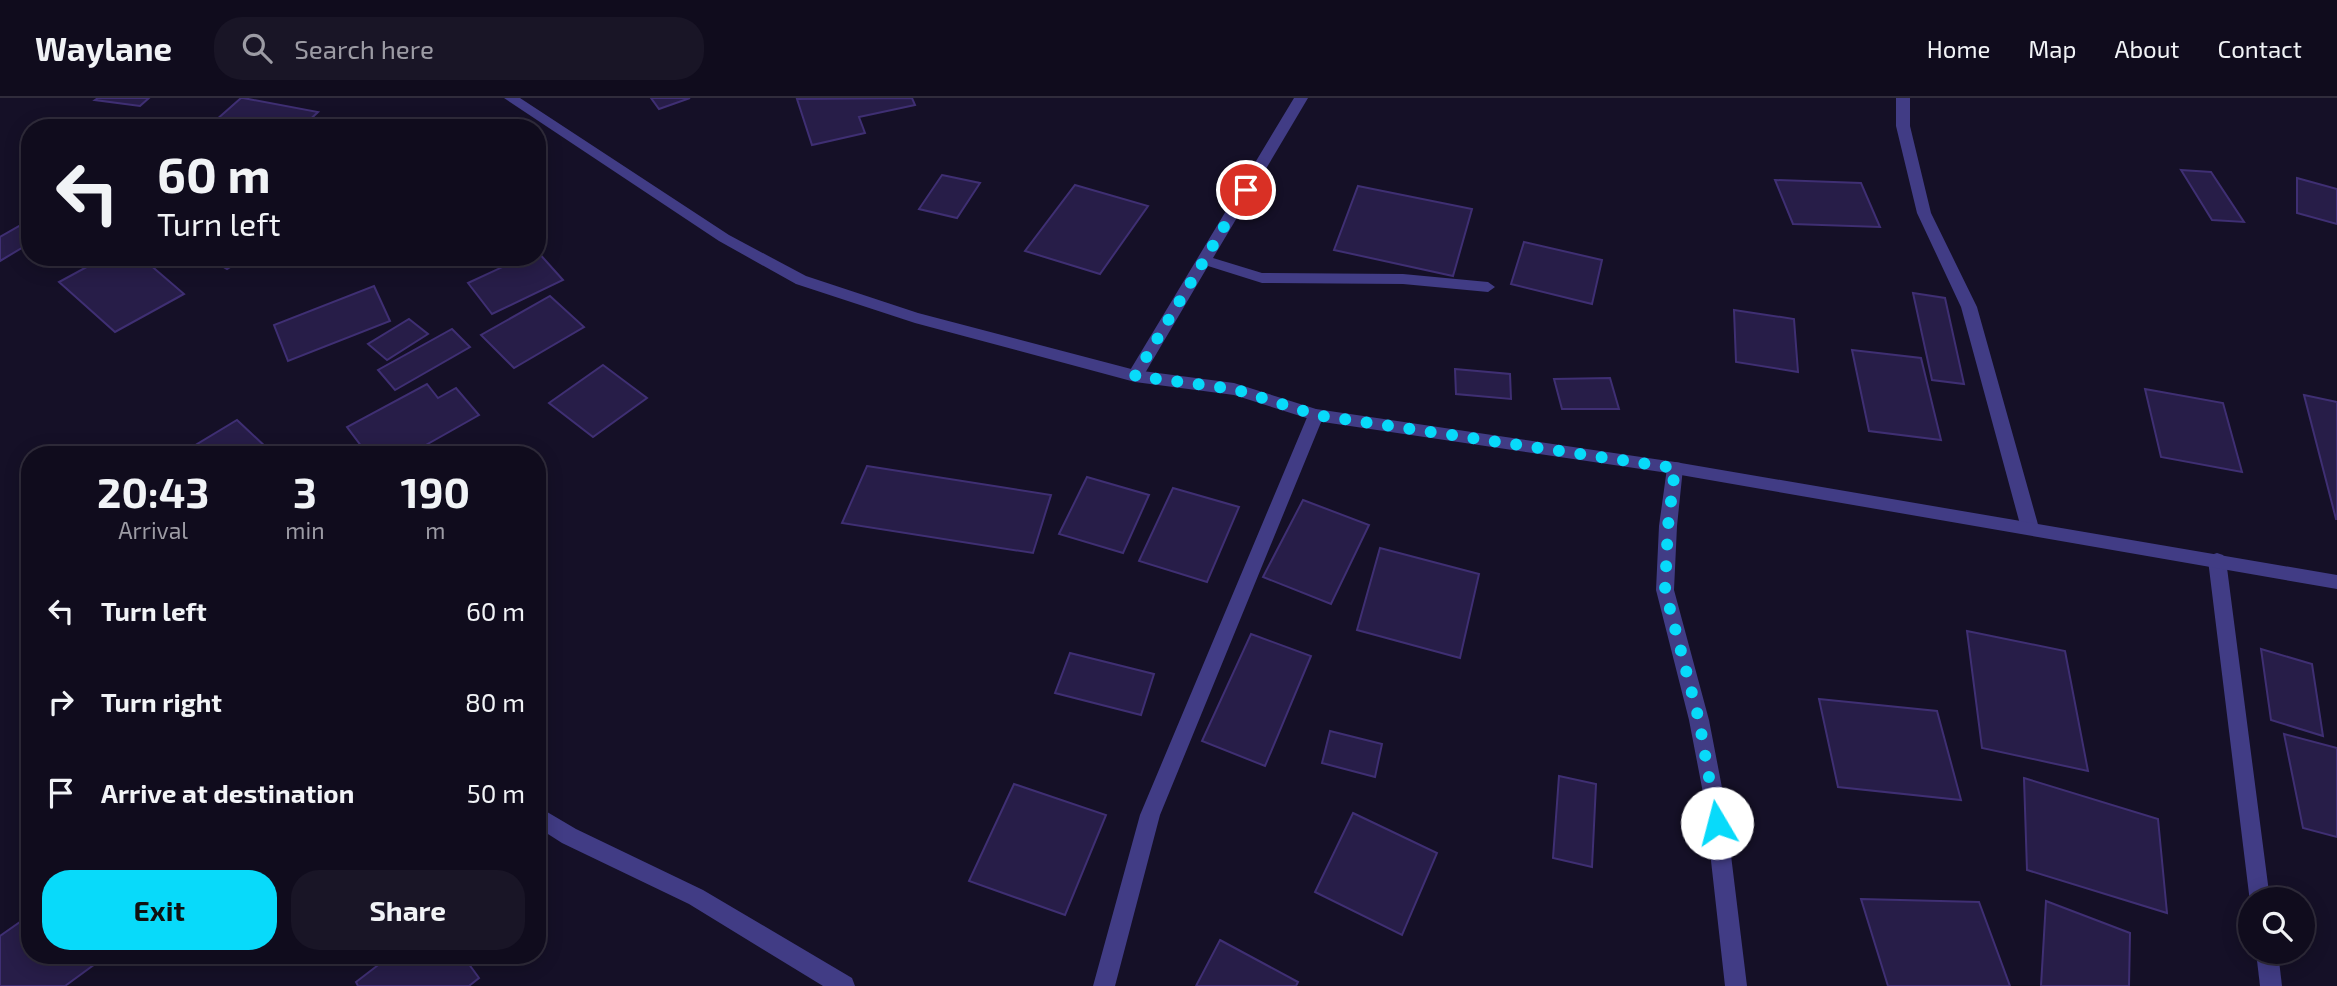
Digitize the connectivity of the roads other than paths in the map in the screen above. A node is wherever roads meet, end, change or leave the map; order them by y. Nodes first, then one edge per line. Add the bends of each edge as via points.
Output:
1 (511, 98) edge
2 (1301, 98) edge
3 (1903, 98) edge
4 (543, 119) edge
5 (546, 121) edge
6 (1204, 260) junction
7 (1488, 287) dead end
8 (1135, 376) junction
9 (1316, 415) junction
10 (1675, 468) junction
11 (2030, 528) junction
12 (2217, 560) junction
13 (2337, 582) edge
14 (546, 821) edge
15 (2258, 887) edge
16 (2268, 964) edge
17 (844, 986) edge
18 (1104, 986) edge
19 (1736, 986) edge
20 (2271, 986) edge

1 - 4 street
2 - 6 street
3 - 11 street via 1903,126 1924,213 1969,307
5 - 8 street via 724,238 801,280 915,318
6 - 7 street via 1262,278 1378,278
6 - 8 street
8 - 9 street via 1234,389
9 - 10 street
9 - 18 street via 1150,815
10 - 11 street
10 - 19 street via 1665,590 1714,798
11 - 12 street
12 - 13 street
12 - 15 street
14 - 17 street via 696,897
16 - 20 street

